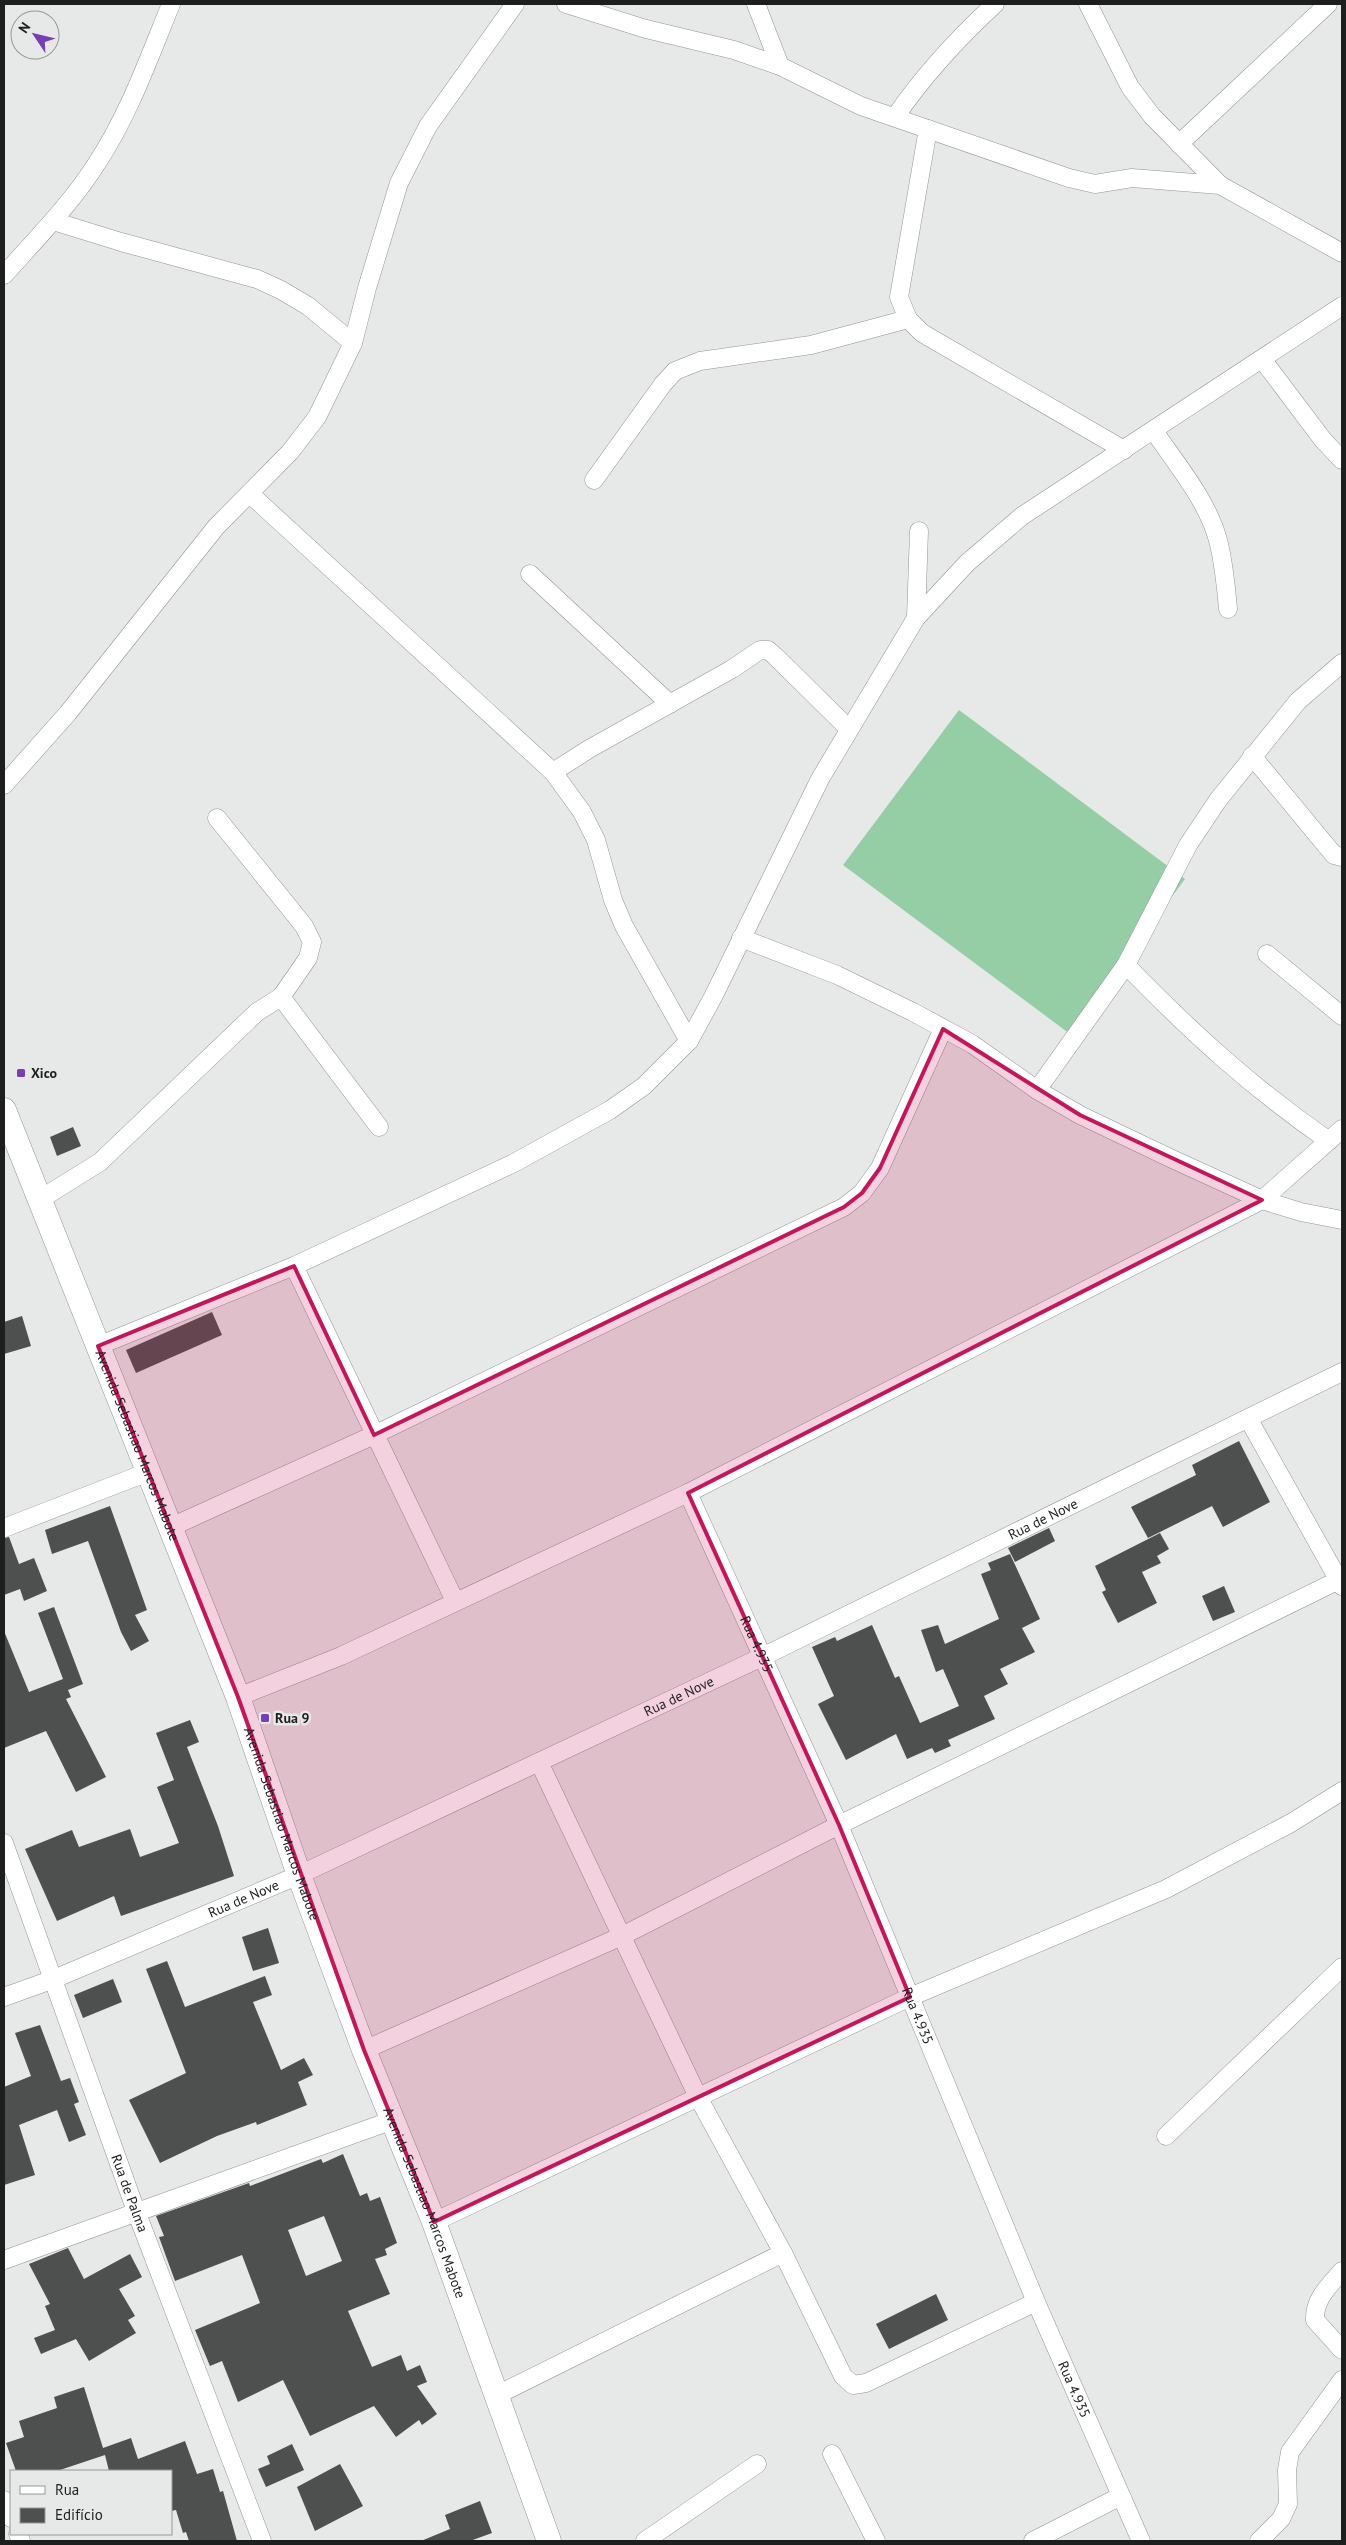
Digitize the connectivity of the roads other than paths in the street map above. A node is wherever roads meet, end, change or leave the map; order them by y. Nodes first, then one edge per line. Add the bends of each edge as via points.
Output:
1 (171, 4) edge
2 (515, 4) edge
3 (566, 4) edge
4 (756, 4) edge
5 (995, 4) edge
6 (1088, 4) edge
7 (1328, 4) edge
8 (780, 66) junction
9 (895, 117) junction
10 (928, 129) junction
11 (1179, 144) junction
12 (1220, 185) junction
13 (53, 221) junction
14 (1342, 253) edge
15 (4, 275) edge
16 (1342, 306) edge
17 (908, 320) junction
18 (353, 343) junction
19 (1262, 359) junction
20 (1154, 431) junction
21 (1124, 450) junction
22 (1342, 460) edge
23 (594, 480) dead end
24 (250, 494) junction
25 (918, 531) dead end
26 (530, 574) dead end
27 (1228, 609) dead end
28 (916, 618) junction
29 (1342, 663) edge
30 (670, 704) junction
31 (849, 729) junction
32 (1252, 756) junction
33 (553, 772) junction
34 (4, 785) edge
35 (217, 818) dead end
36 (1342, 857) edge
37 (741, 938) junction
38 (1267, 954) dead end
39 (1126, 965) junction
40 (281, 997) junction
41 (1342, 1016) edge
42 (943, 1029) junction
43 (689, 1041) junction
44 (1036, 1090) junction
45 (4, 1110) edge
46 (379, 1127) dead end
47 (1342, 1129) edge
48 (1329, 1140) junction
49 (39, 1200) junction
50 (1262, 1200) junction
51 (1342, 1220) edge
52 (294, 1266) junction
53 (98, 1346) junction
54 (1342, 1372) edge
55 (1249, 1420) junction
56 (374, 1435) junction
57 (148, 1472) junction
58 (688, 1494) junction
59 (171, 1527) junction
60 (4, 1528) edge
61 (1341, 1583) edge
62 (456, 1602) junction
63 (764, 1656) junction
64 (238, 1697) junction
65 (539, 1762) junction
66 (1342, 1791) edge
67 (839, 1825) junction
68 (4, 1843) edge
69 (299, 1875) junction
70 (622, 1936) junction
71 (1342, 1967) edge
72 (54, 1979) junction
73 (4, 1996) edge
74 (910, 1997) junction
75 (364, 2050) junction
76 (698, 2097) junction
77 (393, 2120) junction
78 (1166, 2136) dead end
79 (136, 2211) junction
80 (434, 2222) junction
81 (783, 2253) junction
82 (4, 2260) edge
83 (1342, 2271) edge
84 (1036, 2302) junction
85 (1342, 2350) edge
86 (1342, 2380) edge
87 (496, 2395) junction
88 (832, 2454) dead end
89 (757, 2464) dead end
90 (1121, 2496) junction
91 (544, 2540) edge
92 (262, 2541) edge
93 (645, 2541) edge
94 (876, 2541) edge
95 (1033, 2541) edge
96 (1141, 2541) edge
97 (1259, 2541) edge

1 - 13 street via 142,78 118,127 97,164
2 - 18 street via 428,126 399,183
3 - 8 street via 646,29 734,50
4 - 8 street
5 - 9 street via 920,81
6 - 11 street via 1130,87
7 - 11 street
8 - 9 street via 861,106
9 - 10 street
10 - 12 street via 1095,184 1132,178
10 - 17 street via 899,297
11 - 12 street
12 - 14 street
13 - 15 street
13 - 18 street via 257,279 308,306
16 - 19 street
17 - 21 street via 922,333
17 - 23 street via 811,345 700,361 675,371
18 - 24 street via 317,417 290,452
19 - 20 street
19 - 22 street
20 - 21 street
20 - 27 street via 1190,483 1217,538 1224,563
21 - 28 street via 1022,516 967,563
24 - 33 street
24 - 34 street via 231,509 68,713
25 - 28 street
26 - 30 street
28 - 31 street
29 - 32 street via 1298,701
30 - 31 street via 760,650 768,650
30 - 33 street
31 - 37 street
32 - 36 street via 1334,855
32 - 39 street via 1188,845
33 - 43 street via 582,812 596,840 624,926
35 - 40 street via 304,926 312,942 308,958
37 - 42 street via 837,975
37 - 43 street
38 - 41 street
39 - 44 street
39 - 48 street via 1183,1024 1232,1068
40 - 46 street
40 - 49 street via 257,1012 100,1162
42 - 44 street via 972,1044
42 - 56 street via 880,1168 862,1193 844,1207
43 - 52 street via 644,1086 610,1110 514,1163
44 - 50 street via 1080,1115
45 - 49 main road, Avenida Sebastiao Marcos Mabote
47 - 48 street
48 - 50 street
49 - 53 main road, Avenida Sebastiao Marcos Mabote
50 - 51 street
50 - 58 street
52 - 53 street
52 - 56 street
53 - 57 main road, Avenida Sebastiao Marcos Mabote
54 - 55 street, Rua de Nove
55 - 61 street
55 - 63 street, Rua de Nove
56 - 59 street
56 - 62 street
57 - 59 main road, Avenida Sebastiao Marcos Mabote
57 - 60 street
58 - 62 street
58 - 63 street, Rua 4.935
59 - 64 main road, Avenida Sebastiao Marcos Mabote
61 - 67 street
62 - 64 street via 341,1656
63 - 65 street, Rua de Nove
63 - 67 street, Rua 4.935
64 - 69 main road, Avenida Sebastiao Marcos Mabote
65 - 69 street, Rua de Nove
65 - 70 street
66 - 74 street via 1166,1889
67 - 70 street
67 - 74 street, Rua 4.935
68 - 72 street, Rua de Palma
69 - 72 street, Rua de Nove
69 - 75 main road, Avenida Sebastiao Marcos Mabote
70 - 75 street
70 - 76 street
71 - 78 street
72 - 73 street, Rua de Nove
72 - 79 street, Rua de Palma
74 - 76 street
74 - 84 street, Rua 4.935
75 - 77 main road, Avenida Sebastiao Marcos Mabote
76 - 80 street
76 - 81 street
77 - 79 street
77 - 80 main road, Avenida Sebastiao Marcos Mabote
79 - 82 street
79 - 92 street, Rua de Palma
80 - 87 main road, Avenida Sebastiao Marcos Mabote
81 - 84 street via 843,2376 853,2386 908,2365
81 - 87 street
83 - 85 street via 1314,2308 1315,2320
84 - 90 street, Rua 4.935
86 - 97 street via 1290,2452 1288,2504 1282,2519
87 - 91 main road, Avenida Sebastiao Marcos Mabote
88 - 94 street
89 - 93 street
90 - 95 street
90 - 96 street, Rua 4.935

